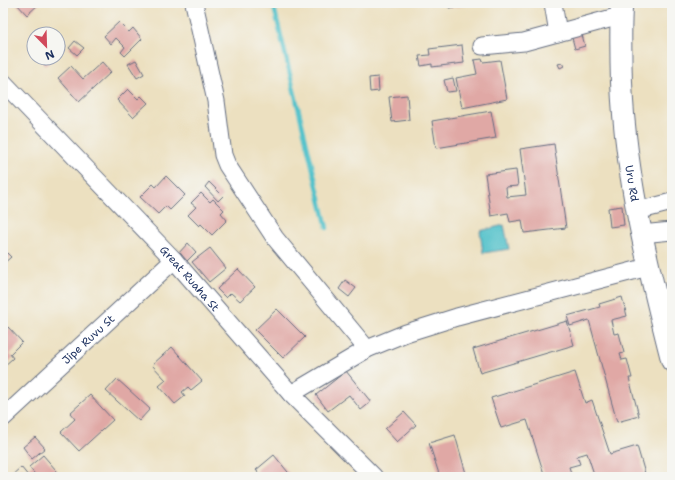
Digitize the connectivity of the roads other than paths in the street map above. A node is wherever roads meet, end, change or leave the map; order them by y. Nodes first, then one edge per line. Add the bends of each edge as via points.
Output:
1 (194, 3) edge
2 (554, 3) edge
3 (621, 9) edge
4 (558, 33) junction
5 (482, 46) dead end
6 (3, 82) edge
7 (672, 202) edge
8 (637, 211) junction
9 (672, 231) edge
10 (642, 234) junction
11 (174, 260) junction
12 (648, 267) junction
13 (367, 349) junction
14 (672, 361) edge
15 (291, 394) junction
16 (3, 418) edge
17 (374, 477) edge

1 - 13 street via 227,164 275,238
2 - 4 street
3 - 4 street
3 - 8 street, Uru Rd via 623,117
4 - 5 street via 524,42
6 - 11 street, Great Ruaha St
7 - 8 street
8 - 10 street, Uru Rd
9 - 10 street
10 - 12 street, Uru Rd
11 - 15 street, Great Ruaha St
11 - 16 street, Jipe Ruvu St
12 - 13 street via 457,317 406,333
12 - 14 street, Uru Rd
13 - 15 street
15 - 17 street, Great Ruaha St

